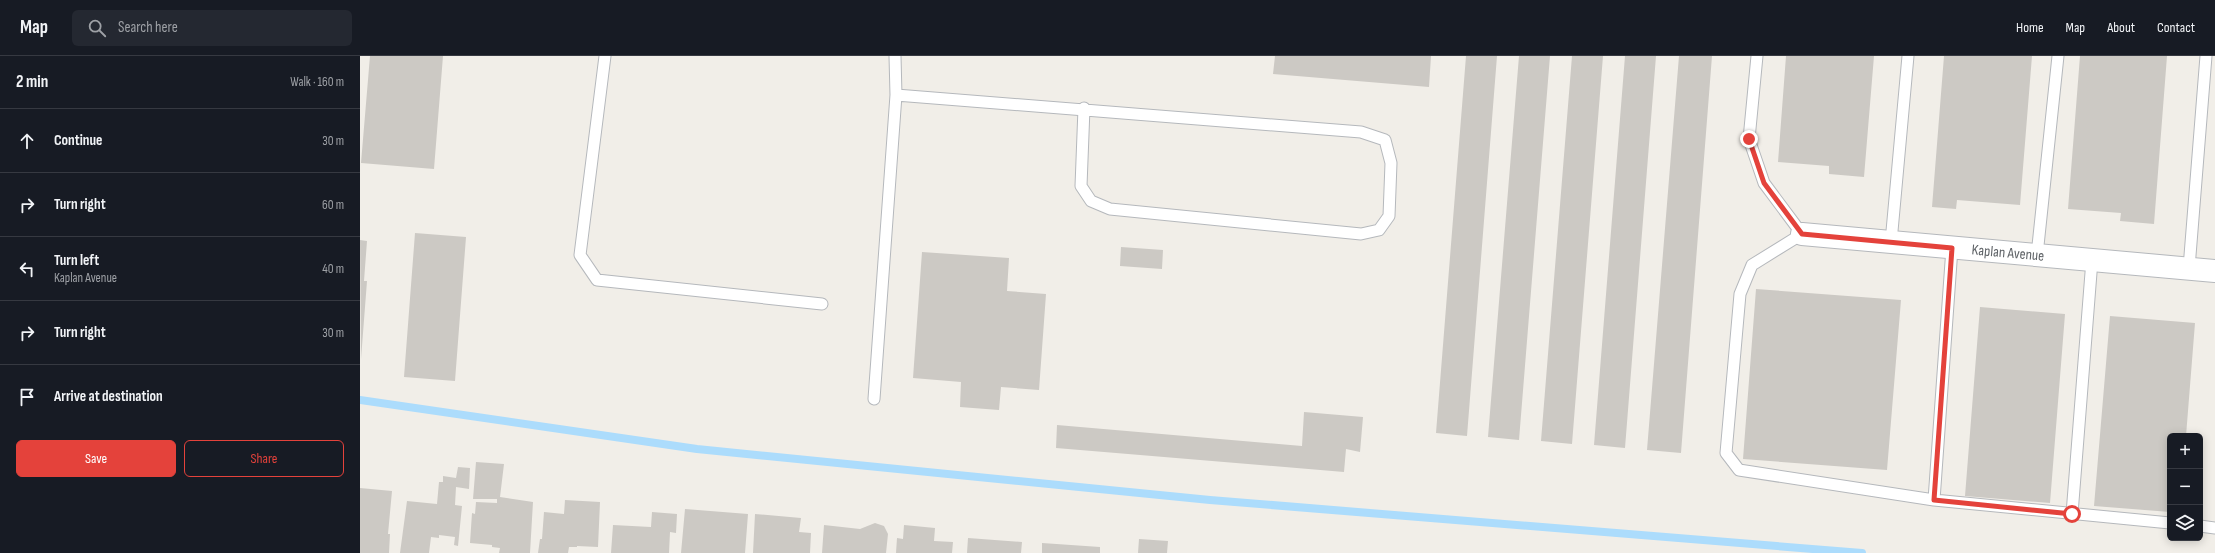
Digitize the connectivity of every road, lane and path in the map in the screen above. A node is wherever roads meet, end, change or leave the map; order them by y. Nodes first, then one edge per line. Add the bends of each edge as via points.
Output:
1 (605, 56) edge
2 (895, 56) edge
3 (1757, 56) edge
4 (1908, 56) edge
5 (2058, 56) edge
6 (2206, 56) edge
7 (896, 95) junction
8 (1084, 108) junction
9 (1802, 234) junction
10 (1891, 242) junction
11 (1952, 248) junction
12 (2037, 255) junction
13 (2092, 260) junction
14 (2189, 268) junction
15 (2215, 270) edge
16 (822, 304) dead end
17 (874, 399) dead end
18 (1934, 500) junction
19 (2072, 514) junction
20 (2167, 523) edge
21 (2203, 526) edge
22 (2215, 528) edge

1 - 16 lane via 580,255 597,280
2 - 7 lane
3 - 9 lane via 1749,139 1764,183
4 - 10 lane
5 - 12 lane
6 - 14 lane
7 - 8 lane
7 - 17 lane
8 - 8 lane via 1361,132 1385,140 1391,163 1389,216 1379,230 1361,234 1110,209 1091,201 1082,186
9 - 10 street, Kaplan Avenue
9 - 18 lane via 1752,265 1740,294 1726,453 1739,470
10 - 11 street, Kaplan Avenue
11 - 12 street, Kaplan Avenue
11 - 18 lane
12 - 13 street, Kaplan Avenue
13 - 14 street, Kaplan Avenue
13 - 19 lane
14 - 15 street, Kaplan Avenue
18 - 19 lane
19 - 20 lane
21 - 22 lane

